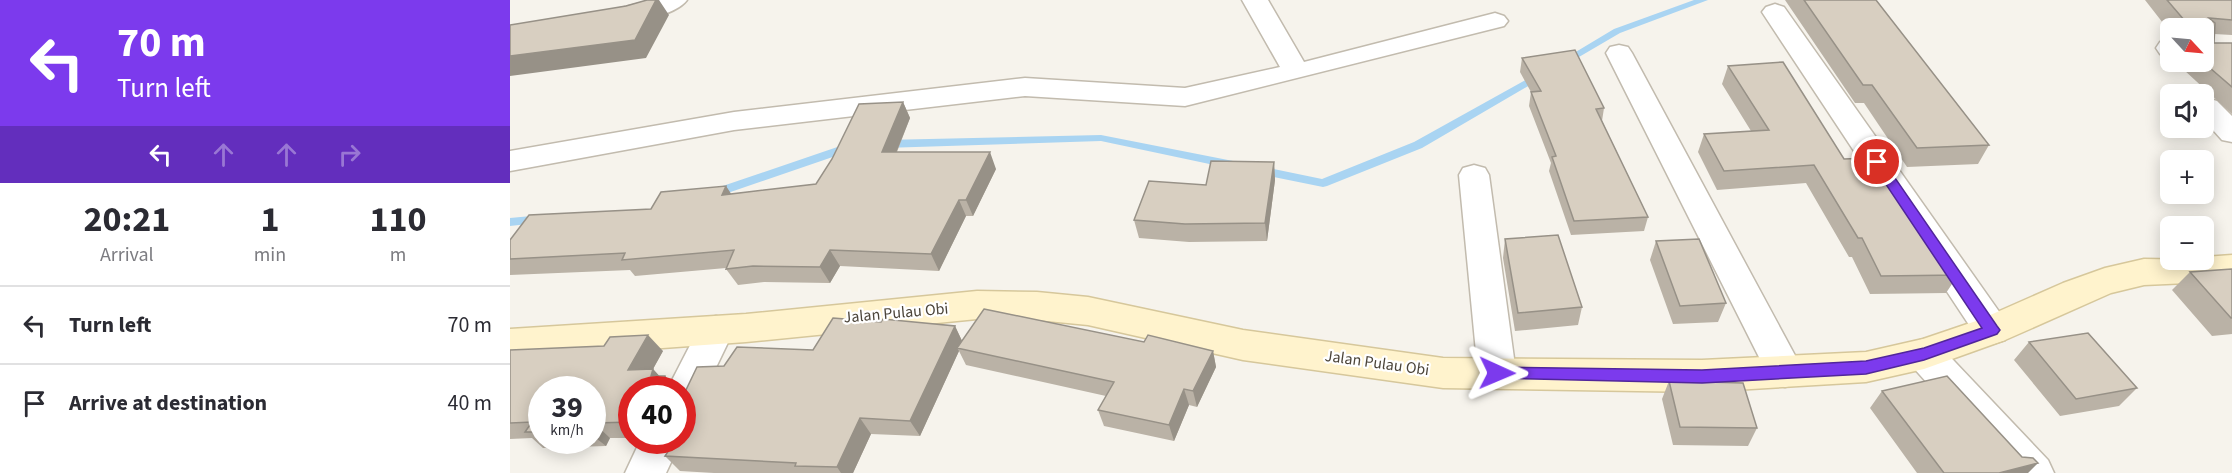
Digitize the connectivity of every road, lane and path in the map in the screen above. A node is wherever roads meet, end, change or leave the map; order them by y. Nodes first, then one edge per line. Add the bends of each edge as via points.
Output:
1 (674, 0) edge
2 (1255, 0) edge
3 (1775, 12) dead end
4 (591, 21) edge
5 (1495, 21) dead end
6 (1619, 53) dead end
7 (1296, 72) junction
8 (2214, 114) edge
9 (2232, 132) edge
10 (510, 161) edge
11 (1474, 175) dead end
12 (2232, 268) edge
13 (716, 330) junction
14 (1992, 330) junction
15 (510, 344) edge
16 (1924, 354) junction
17 (1785, 372) junction
18 (1497, 373) junction
19 (693, 376) edge
20 (654, 454) edge
21 (645, 473) edge
22 (2034, 473) edge

1 - 4 street via 656,9
2 - 7 street
3 - 14 street
5 - 7 street
6 - 17 street
7 - 10 street via 1185,97 1026,87 734,121
8 - 9 street
11 - 18 street
12 - 14 street, Jalan Pulau Obi via 2144,272 2105,281
13 - 15 street, Jalan Pulau Obi
13 - 18 street, Jalan Pulau Obi via 977,305 1038,306 1088,311 1287,352 1443,373
13 - 19 street
14 - 16 street, Jalan Pulau Obi
16 - 17 street, Jalan Pulau Obi via 1866,367
16 - 22 street
17 - 18 street, Jalan Pulau Obi via 1702,376
20 - 21 street

